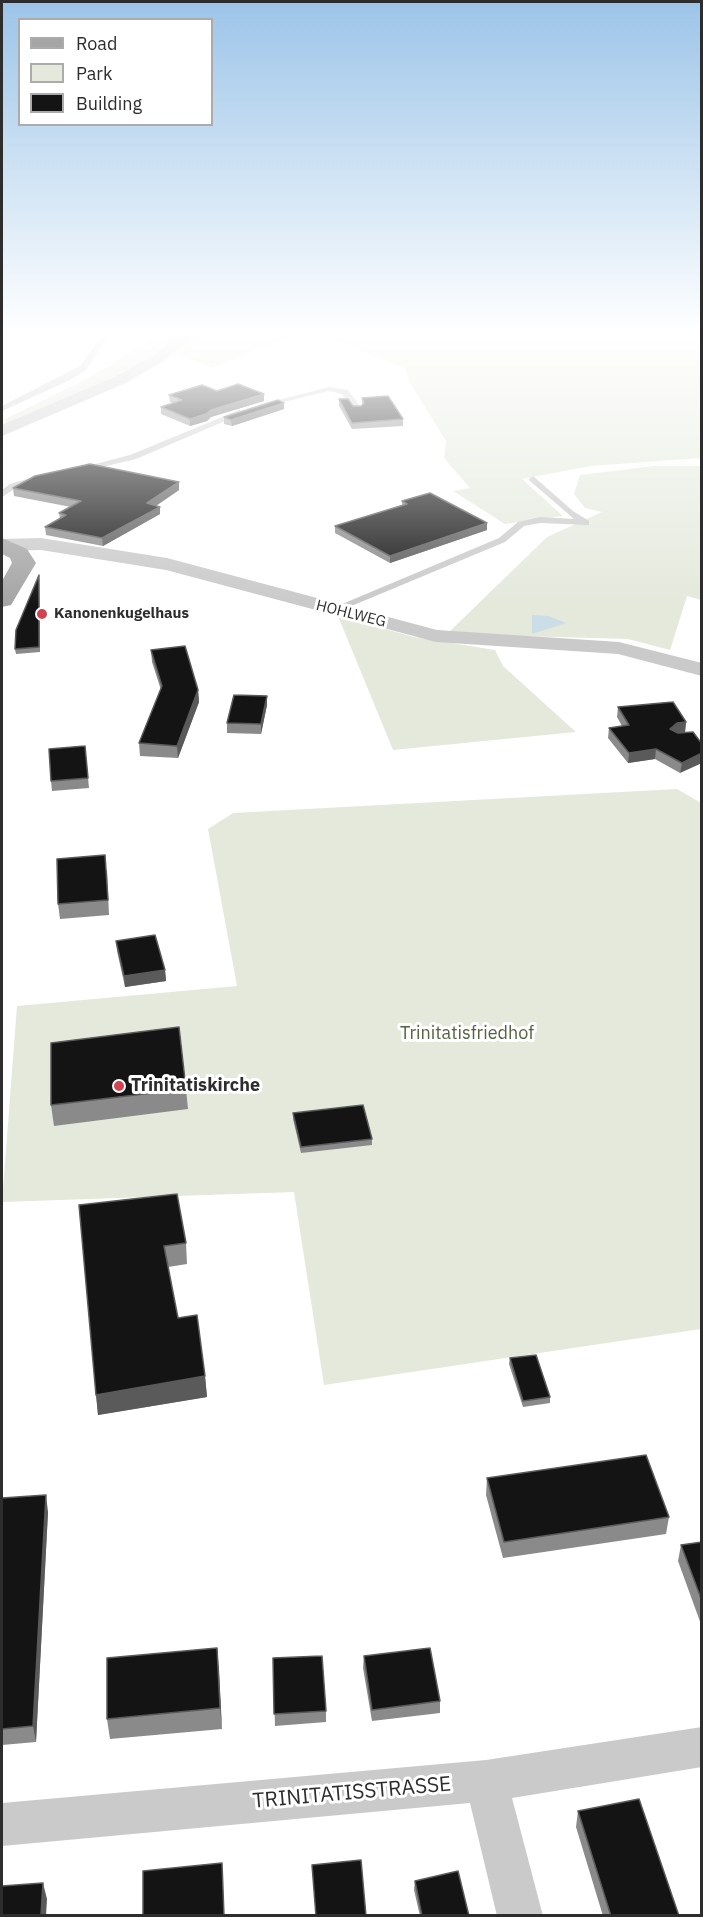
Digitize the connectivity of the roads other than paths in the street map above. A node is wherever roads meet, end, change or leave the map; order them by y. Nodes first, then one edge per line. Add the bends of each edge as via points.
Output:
1 (17, 424) edge
2 (212, 424) edge
3 (2, 431) edge
4 (67, 471) edge
5 (49, 475) edge
6 (533, 479) dead end
7 (2, 494) edge
8 (2, 545) edge
9 (2, 553) edge
10 (2, 600) edge
11 (333, 610) junction
12 (702, 670) edge
13 (702, 1747) edge
14 (486, 1781) junction
15 (2, 1825) edge
16 (520, 1916) edge

1 - 3 street
2 - 4 lane via 121,461
5 - 7 lane via 13,486
6 - 11 lane via 570,513 586,522 540,520 521,524 502,540
8 - 9 main road
8 - 10 main road via 19,554 24,563
8 - 11 street, HOHLWEG via 41,544 167,564
11 - 12 street, HOHLWEG via 436,636 619,648
13 - 14 street, TRINITATISSTRASSE
14 - 15 street, TRINITATISSTRASSE
14 - 16 street

